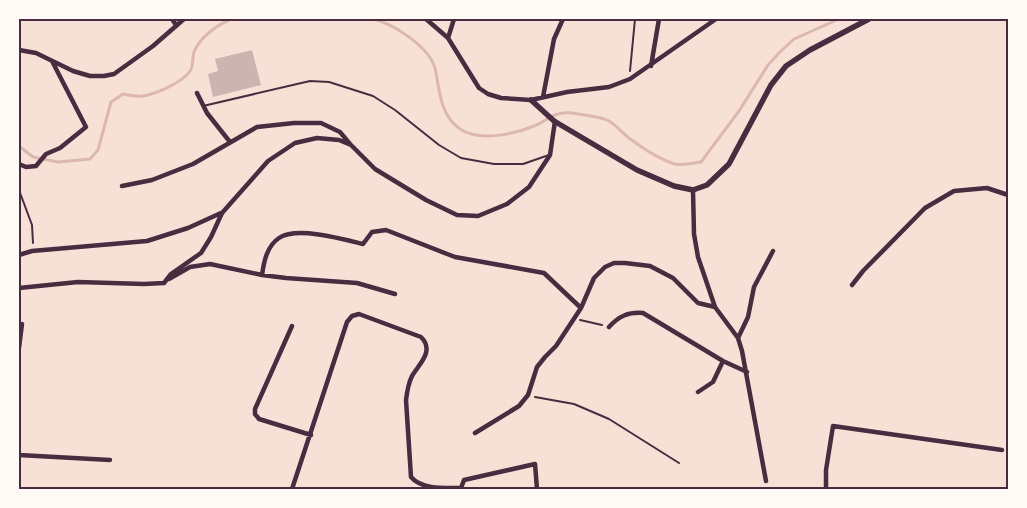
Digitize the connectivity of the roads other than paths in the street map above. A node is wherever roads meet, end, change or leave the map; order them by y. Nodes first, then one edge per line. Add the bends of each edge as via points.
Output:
1 (172, 19) edge
2 (184, 19) edge
3 (426, 19) edge
4 (454, 19) edge
5 (562, 19) edge
6 (659, 19) edge
7 (716, 19) edge
8 (869, 19) edge
9 (176, 26) junction
10 (448, 38) junction
11 (19, 49) edge
12 (52, 59) junction
13 (652, 66) junction
14 (196, 93) dead end
15 (543, 97) junction
16 (531, 100) junction
17 (203, 106) junction
18 (555, 121) junction
19 (230, 142) junction
20 (351, 145) junction
21 (550, 155) junction
22 (19, 164) edge
23 (122, 186) dead end
24 (693, 190) junction
25 (1008, 195) edge
26 (222, 213) junction
27 (772, 251) dead end
28 (19, 255) edge
29 (262, 275) junction
30 (164, 282) junction
31 (852, 285) dead end
32 (19, 288) edge
33 (395, 294) dead end
34 (715, 307) junction
35 (582, 308) junction
36 (22, 324) dead end
37 (292, 326) dead end
38 (609, 327) road end
39 (738, 338) junction
40 (19, 348) edge
41 (723, 361) junction
42 (747, 372) junction
43 (698, 392) dead end
44 (475, 433) dead end
45 (311, 435) junction
46 (1002, 450) dead end
47 (19, 455) edge
48 (110, 460) dead end
49 (766, 481) dead end
50 (292, 489) edge
51 (440, 489) edge
52 (537, 489) edge
53 (826, 489) edge

1 - 9 street
2 - 9 street
3 - 10 street
4 - 10 street
5 - 15 street via 554,39
6 - 13 street
7 - 13 street
8 - 24 street via 786,66 771,86 729,164 707,185
9 - 12 street via 114,74 90,76
10 - 16 street via 479,88 501,98
11 - 12 street
12 - 22 street via 86,127 60,148 46,154 36,166
13 - 15 street via 609,87
14 - 17 street
15 - 16 street
16 - 18 street
17 - 19 street
17 - 21 lane via 310,81 329,82 373,96 461,158 494,164 523,164
18 - 21 street
18 - 24 street via 637,170 674,186
19 - 20 street via 257,127 321,123 340,132
19 - 23 street via 193,164 152,180
20 - 21 street via 375,169 426,200 457,214 478,216 507,204 529,187
20 - 26 street via 317,138 295,143 268,161
24 - 34 street via 698,257
25 - 31 street via 987,188 954,191 925,208
26 - 28 street via 147,241 32,251
26 - 30 street via 201,252
27 - 39 street via 754,286 748,317
29 - 30 street via 210,264 190,267
29 - 33 street via 357,283
29 - 35 street via 267,252 281,236 298,233 324,235 363,244 372,232 386,230 455,257 544,273
30 - 32 street via 78,282
34 - 35 street via 698,304 673,278 650,266 614,263 594,278
34 - 39 street
35 - 44 street via 537,367 528,395 520,406
36 - 40 street
37 - 45 street via 255,414 259,419
38 - 41 street via 622,315 643,313
39 - 42 street
41 - 42 street
41 - 43 street via 713,382
42 - 49 street
45 - 50 street
45 - 51 street via 346,322 352,316 360,314 421,337 427,348 424,361 412,377 406,400 411,477 418,483
46 - 53 street via 833,426
47 - 48 street
51 - 52 street via 461,488 464,480 535,464

